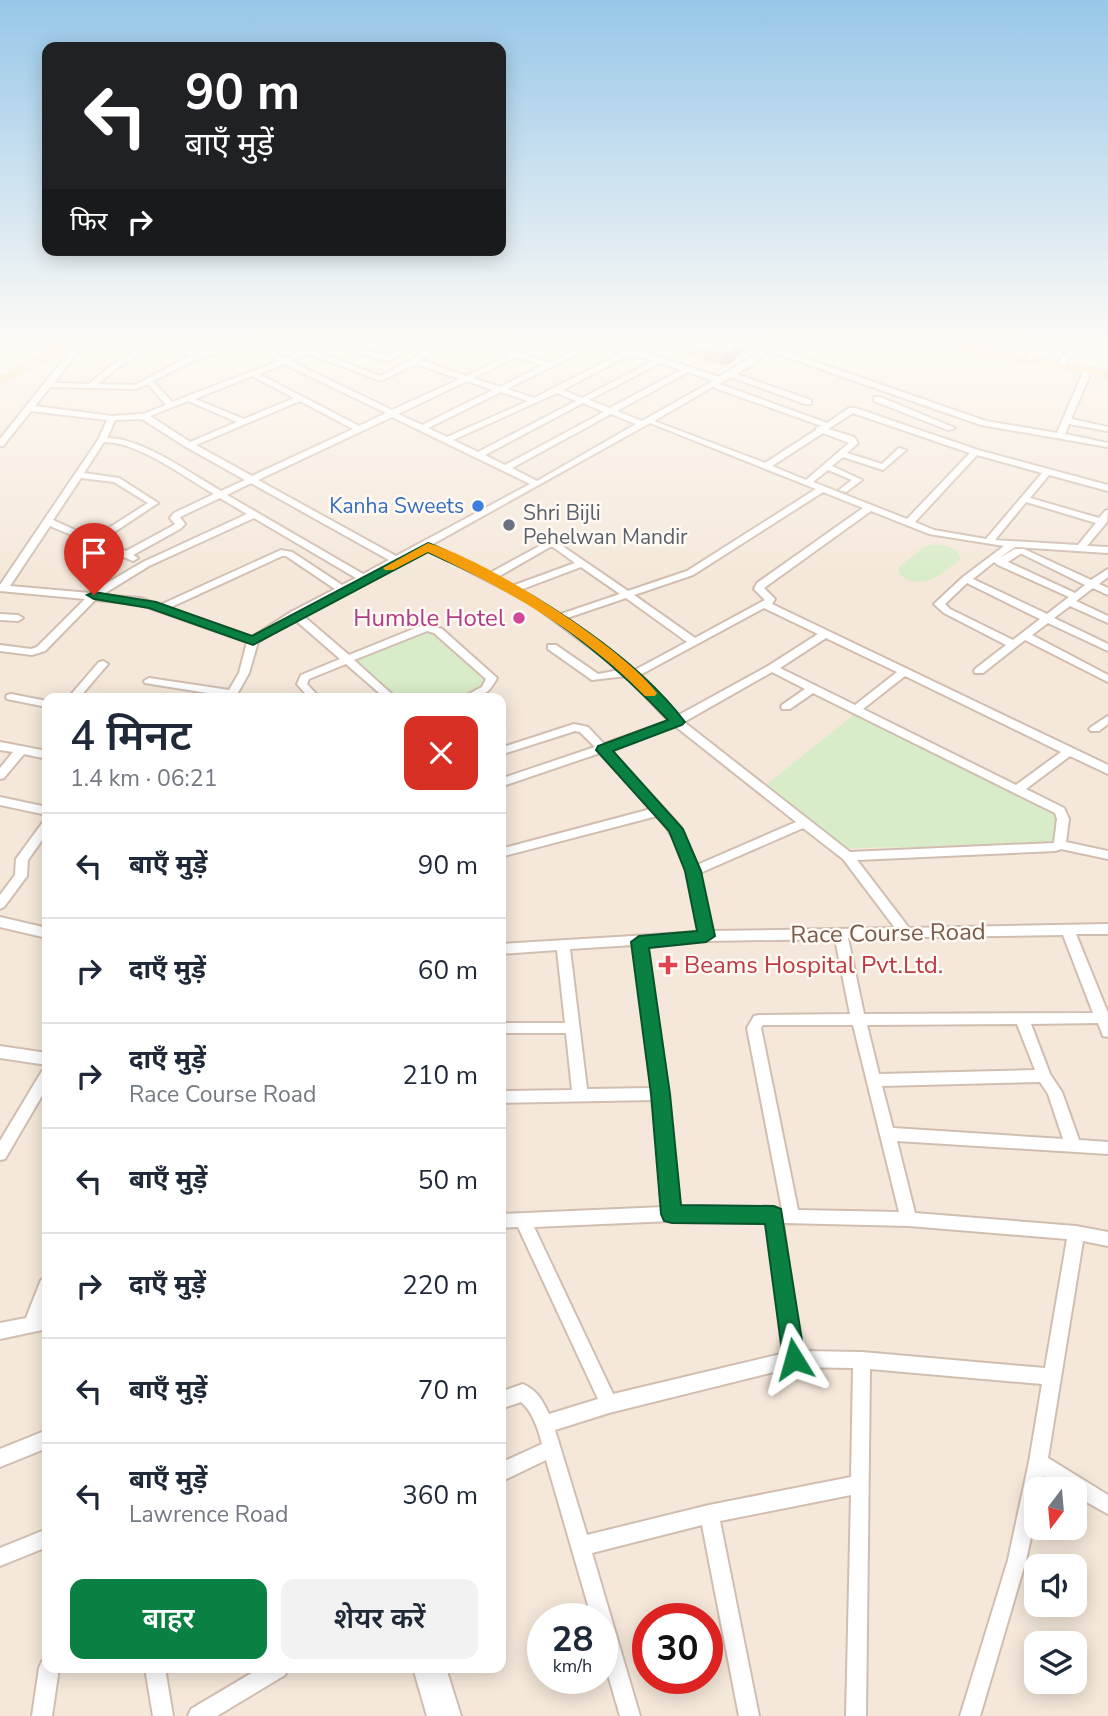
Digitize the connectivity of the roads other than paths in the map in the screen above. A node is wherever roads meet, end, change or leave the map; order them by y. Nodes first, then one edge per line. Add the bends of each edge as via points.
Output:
1 (22, 420) edge
2 (24, 420) edge
3 (111, 420) edge
4 (150, 420) edge
5 (342, 420) edge
6 (380, 420) edge
7 (406, 420) edge
8 (438, 420) edge
9 (492, 420) edge
10 (547, 420) edge
11 (597, 420) edge
12 (632, 420) edge
13 (649, 420) edge
14 (659, 420) edge
15 (806, 420) edge
16 (833, 420) edge
17 (882, 420) edge
18 (931, 420) edge
19 (956, 420) edge
20 (977, 420) edge
21 (243, 421) edge
22 (1068, 421) joint
23 (654, 423) junction
24 (642, 424) junction
25 (823, 427) junction
26 (422, 428) junction
27 (951, 428) junction
28 (359, 429) junction
29 (1108, 429) edge
30 (1060, 436) junction
31 (102, 440) junction
32 (447, 440) junction
33 (944, 442) junction
34 (0, 444) edge
35 (189, 445) junction
36 (1108, 446) edge
37 (603, 450) junction
38 (902, 450) dead end
39 (975, 452) junction
40 (0, 454) edge
41 (842, 454) junction
42 (479, 455) junction
43 (765, 467) junction
44 (828, 467) junction
45 (506, 468) junction
46 (1048, 471) junction
47 (78, 475) junction
48 (253, 480) junction
49 (537, 484) junction
50 (806, 484) junction
51 (1108, 488) edge
52 (821, 490) junction
53 (843, 490) dead end
54 (220, 496) junction
55 (1025, 499) junction
56 (868, 509) junction
57 (255, 514) junction
58 (1105, 517) edge
59 (49, 522) junction
60 (908, 524) junction
61 (94, 541) junction
62 (988, 542) junction
63 (1012, 544) junction
64 (428, 547) junction
65 (1081, 548) junction
66 (1108, 550) edge
67 (125, 555) junction
68 (396, 560) junction
69 (997, 561) junction
70 (583, 563) junction
71 (146, 564) junction
72 (1108, 572) edge
73 (490, 577) junction
74 (363, 578) junction
75 (966, 579) junction
76 (1092, 585) junction
77 (2, 589) edge
78 (342, 589) junction
79 (514, 589) junction
80 (1108, 592) edge
81 (94, 595) junction
82 (628, 595) junction
83 (1074, 599) junction
84 (763, 604) junction
85 (161, 608) junction
86 (0, 617) edge
87 (295, 617) junction
88 (18, 618) dead end
89 (559, 618) junction
90 (1049, 619) junction
91 (1108, 620) edge
92 (826, 634) junction
93 (1025, 636) junction
94 (253, 641) junction
95 (694, 641) junction
96 (1014, 645) junction
97 (552, 647) dead end
98 (0, 648) edge
99 (1108, 648) edge
100 (348, 660) junction
101 (103, 664) dead end
102 (772, 668) junction
103 (979, 671) dead end
104 (904, 672) junction
105 (631, 674) junction
106 (1108, 679) edge
107 (149, 681) dead end
108 (813, 688) junction
109 (77, 693) edge
110 (215, 693) edge
111 (233, 693) edge
112 (311, 693) edge
113 (385, 693) edge
114 (477, 693) edge
115 (11, 697) dead end
116 (42, 703) edge
117 (786, 706) dead end
118 (856, 709) junction
119 (1108, 719) edge
120 (677, 722) junction
121 (1095, 729) dead end
122 (0, 746) edge
123 (21, 750) junction
124 (506, 750) edge
125 (603, 750) junction
126 (1069, 751) junction
127 (42, 754) edge
128 (1108, 770) edge
129 (0, 775) edge
130 (506, 777) edge
131 (1018, 789) junction
132 (2, 804) edge
133 (42, 810) edge
134 (660, 811) junction
135 (803, 823) junction
136 (42, 832) edge
137 (1060, 845) junction
138 (506, 851) edge
139 (1108, 855) edge
140 (847, 856) junction
141 (693, 871) junction
142 (0, 904) edge
143 (0, 922) edge
144 (1067, 929) junction
145 (1108, 929) edge
146 (42, 932) edge
147 (905, 932) junction
148 (841, 934) junction
149 (706, 936) junction
150 (639, 942) junction
151 (563, 947) junction
152 (506, 949) edge
153 (858, 1018) junction
154 (1022, 1018) junction
155 (1105, 1018) edge
156 (506, 1028) edge
157 (572, 1028) junction
158 (1108, 1032) edge
159 (0, 1052) edge
160 (42, 1058) edge
161 (1044, 1076) junction
162 (873, 1080) junction
163 (42, 1083) edge
164 (661, 1094) junction
165 (580, 1095) junction
166 (506, 1097) edge
167 (887, 1134) junction
168 (1073, 1145) junction
169 (1108, 1148) edge
170 (0, 1154) edge
171 (672, 1214) junction
172 (774, 1215) junction
173 (792, 1216) junction
174 (909, 1219) junction
175 (506, 1221) edge
176 (523, 1221) junction
177 (1076, 1233) junction
178 (1108, 1239) edge
179 (39, 1323) edge
180 (0, 1331) edge
181 (794, 1359) junction
182 (862, 1360) junction
183 (1053, 1377) junction
184 (506, 1399) edge
185 (609, 1404) junction
186 (545, 1424) junction
187 (42, 1441) edge
188 (552, 1448) junction
189 (0, 1458) edge
190 (1038, 1462) junction
191 (506, 1470) edge
192 (860, 1484) junction
193 (1108, 1505) edge
194 (709, 1514) junction
195 (42, 1540) edge
196 (582, 1546) junction
197 (0, 1557) edge
198 (48, 1673) edge
199 (156, 1673) edge
200 (269, 1673) edge
201 (424, 1673) edge
202 (438, 1673) edge
203 (42, 1716) edge
204 (163, 1716) edge
205 (198, 1716) edge
206 (437, 1716) edge
207 (451, 1716) edge
208 (630, 1716) edge
209 (749, 1716) edge
210 (856, 1716) edge
211 (970, 1716) edge

1 - 34 street
2 - 40 street
3 - 31 street
4 - 35 street
5 - 28 street
6 - 28 street
7 - 26 street
8 - 26 street
9 - 32 street
10 - 42 street
11 - 45 street
12 - 24 street
13 - 24 street
14 - 23 street
15 - 25 street
16 - 25 street
17 - 33 street
18 - 27 street
19 - 27 street
20 - 30 street
21 - 35 street
22 - 29 street
22 - 30 street
23 - 37 street
23 - 43 street
24 - 37 street
25 - 41 street via 853,440
25 - 43 street
26 - 32 street
27 - 33 street
28 - 48 street
30 - 36 street
31 - 47 street
31 - 54 street via 137,446
32 - 42 street
33 - 39 street
35 - 48 street
37 - 49 street
37 - 64 street
38 - 41 street via 881,467
39 - 46 street
39 - 60 street
41 - 44 street
42 - 45 street
43 - 50 street
44 - 50 street
44 - 53 street via 858,480
45 - 49 street
46 - 51 street
46 - 55 street
47 - 59 street
47 - 61 street via 116,480 154,503
48 - 54 street
48 - 68 street
49 - 68 street
50 - 52 street
52 - 56 street
52 - 82 street via 699,568
54 - 57 street
54 - 67 street via 177,515 179,525
55 - 58 street
55 - 62 street
56 - 60 street
56 - 84 street via 760,585 770,599
57 - 71 street
57 - 74 street
58 - 65 street
59 - 61 street
59 - 77 street
60 - 62 street
61 - 67 street
62 - 63 street
63 - 65 street
63 - 69 street
64 - 73 street
64 - 87 street
65 - 66 street
67 - 71 street
68 - 74 street
69 - 75 street
69 - 76 street via 1024,552
69 - 83 street
70 - 73 street via 552,544
70 - 79 street
70 - 82 street
71 - 81 street
72 - 76 street
73 - 79 street
74 - 78 street
75 - 90 street
75 - 96 street via 940,605
76 - 80 street
76 - 83 street
77 - 81 street
78 - 85 street via 281,553
78 - 87 street
79 - 89 street
81 - 85 street
81 - 98 street via 41,649
82 - 89 street
82 - 95 street
83 - 90 street
83 - 91 street
84 - 92 street
84 - 95 street
85 - 94 street
86 - 88 street
87 - 94 street
87 - 100 street
89 - 105 street
90 - 93 street
90 - 99 street
92 - 102 street
92 - 104 street
93 - 96 street
93 - 106 street
94 - 111 street
95 - 105 street
96 - 103 street
97 - 105 street via 596,678
100 - 112 street via 302,680
100 - 113 street
100 - 114 street via 422,628 432,628 492,678
101 - 109 street
102 - 108 street
102 - 120 street
104 - 118 street
104 - 126 street
105 - 120 street
107 - 110 street
108 - 117 street
108 - 118 street
115 - 116 street
118 - 131 street
119 - 121 street
120 - 125 street
120 - 135 street
122 - 123 street
123 - 127 street
123 - 129 street
124 - 125 street via 578,726
125 - 130 street
125 - 134 street
126 - 128 street
126 - 131 street
131 - 137 street via 1062,814
132 - 133 street
134 - 138 street
134 - 141 street via 676,829
135 - 140 street
135 - 141 street
136 - 142 street via 22,859 21,876
137 - 139 street
137 - 140 street
140 - 147 street
141 - 149 street
143 - 146 street
144 - 145 street, Race Course Road
144 - 147 street, Race Course Road
144 - 155 street
147 - 148 street, Race Course Road
148 - 149 street, Race Course Road
148 - 153 street
149 - 150 street, Race Course Road
150 - 151 street, Race Course Road
150 - 164 street
151 - 152 street, Race Course Road
151 - 157 street
153 - 154 street
153 - 162 street
153 - 173 street via 764,1019 756,1024
154 - 155 street
154 - 161 street
155 - 158 street
156 - 157 street
157 - 165 street
159 - 160 street
161 - 162 street
161 - 168 street via 1055,1092
162 - 167 street
163 - 170 street
164 - 165 street
164 - 171 street
165 - 166 street
167 - 168 street
167 - 174 street
168 - 169 street
171 - 172 street
171 - 176 street
172 - 173 street
172 - 181 street
173 - 174 street
174 - 177 street
175 - 176 street
176 - 185 street
177 - 178 street
177 - 183 street
179 - 180 street
181 - 182 street
181 - 185 street
182 - 183 street
182 - 192 street
183 - 190 street
184 - 186 street via 523,1393 532,1399
185 - 186 street
186 - 188 street
187 - 189 street
188 - 191 street
188 - 196 street
190 - 193 street
190 - 211 street via 1017,1560
192 - 194 street
192 - 210 street
194 - 196 street
194 - 209 street
195 - 197 street
196 - 208 street
198 - 203 street
199 - 204 street
200 - 205 street
201 - 206 street
202 - 207 street

